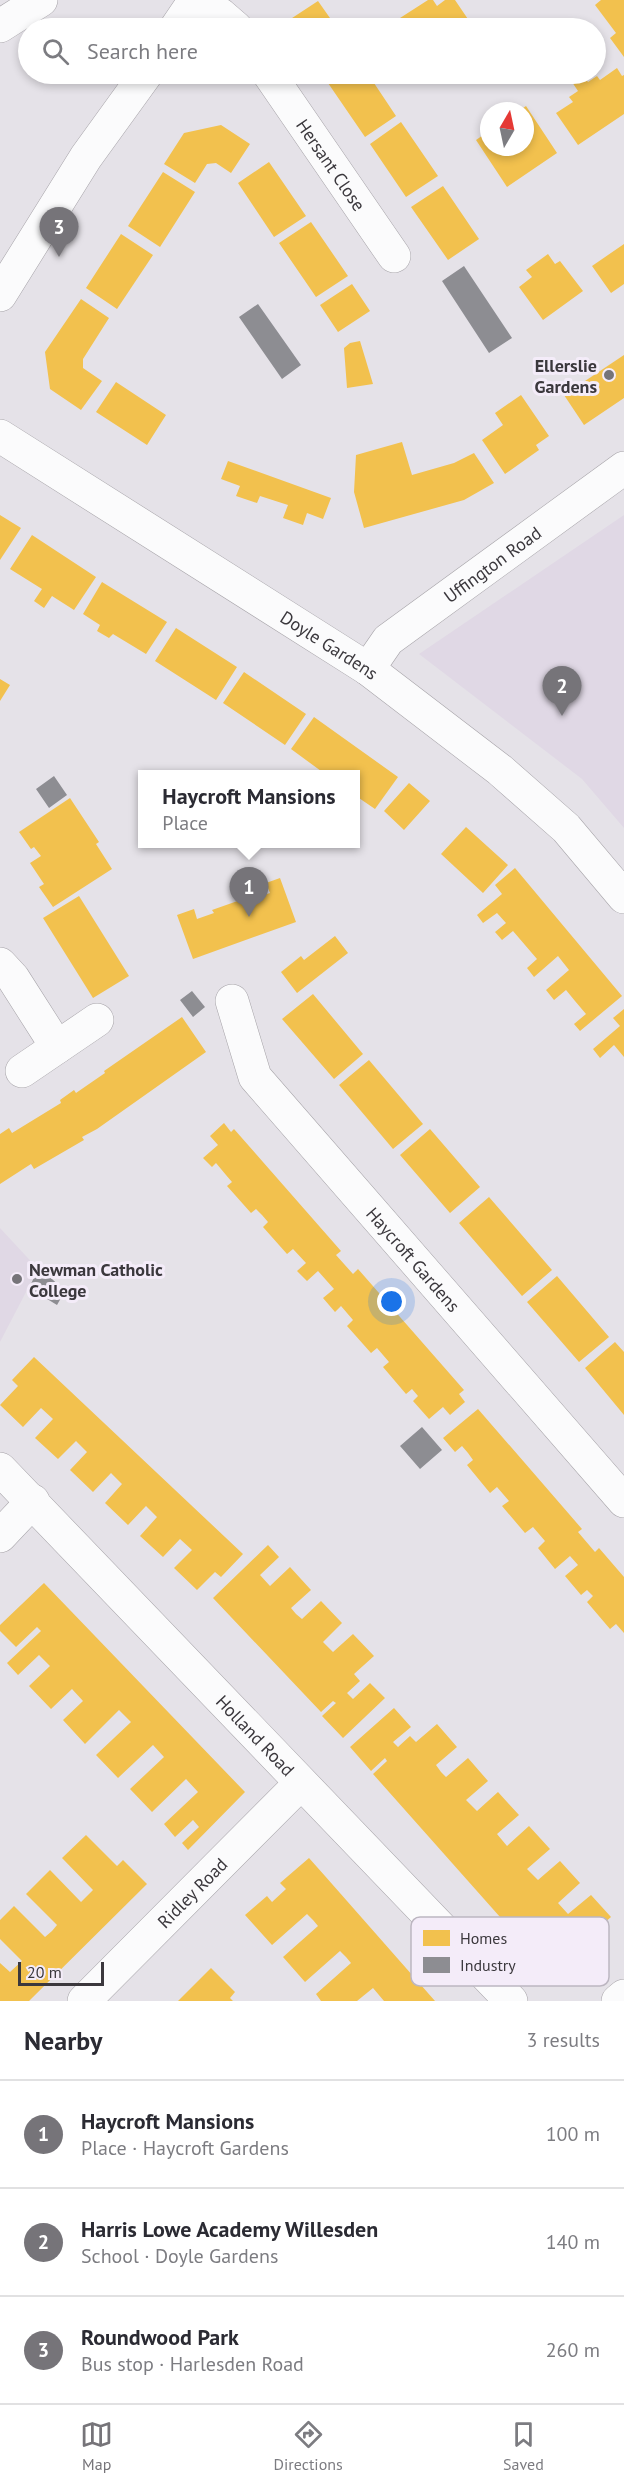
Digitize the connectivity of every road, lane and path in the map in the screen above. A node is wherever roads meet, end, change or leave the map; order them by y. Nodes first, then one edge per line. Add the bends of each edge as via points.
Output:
1 (41, 0) edge
2 (196, 0) edge
3 (183, 18) edge
4 (224, 18) edge
5 (0, 26) edge
6 (139, 84) edge
7 (276, 84) edge
8 (394, 256) dead end
9 (0, 296) edge
10 (0, 436) edge
11 (624, 468) edge
12 (368, 669) junction
13 (624, 897) edge
14 (0, 964) edge
15 (232, 1001) dead end
16 (97, 1020) dead end
17 (57, 1047) junction
18 (22, 1071) dead end
19 (0, 1469) edge
20 (33, 1501) junction
21 (624, 1501) edge
22 (0, 1536) edge
23 (301, 1783) junction
24 (430, 1917) edge
25 (497, 1986) edge
26 (624, 1996) edge
27 (84, 2001) edge
28 (511, 2001) edge
29 (618, 2001) edge

1 - 5 street
2 - 3 street
2 - 4 street
6 - 9 street via 86,157
7 - 8 street, Hersant Close
10 - 12 street, Doyle Gardens
11 - 12 street, Uffington Road via 388,640
12 - 13 street, Doyle Gardens via 517,784 566,828
14 - 17 street
15 - 21 street, Haycroft Gardens via 255,1077
16 - 17 street
17 - 18 street
19 - 20 street, Holland Road
20 - 22 street
20 - 23 street, Holland Road
23 - 24 street, Holland Road
23 - 27 street, Ridley Road
25 - 28 street, Holland Road
26 - 29 street

